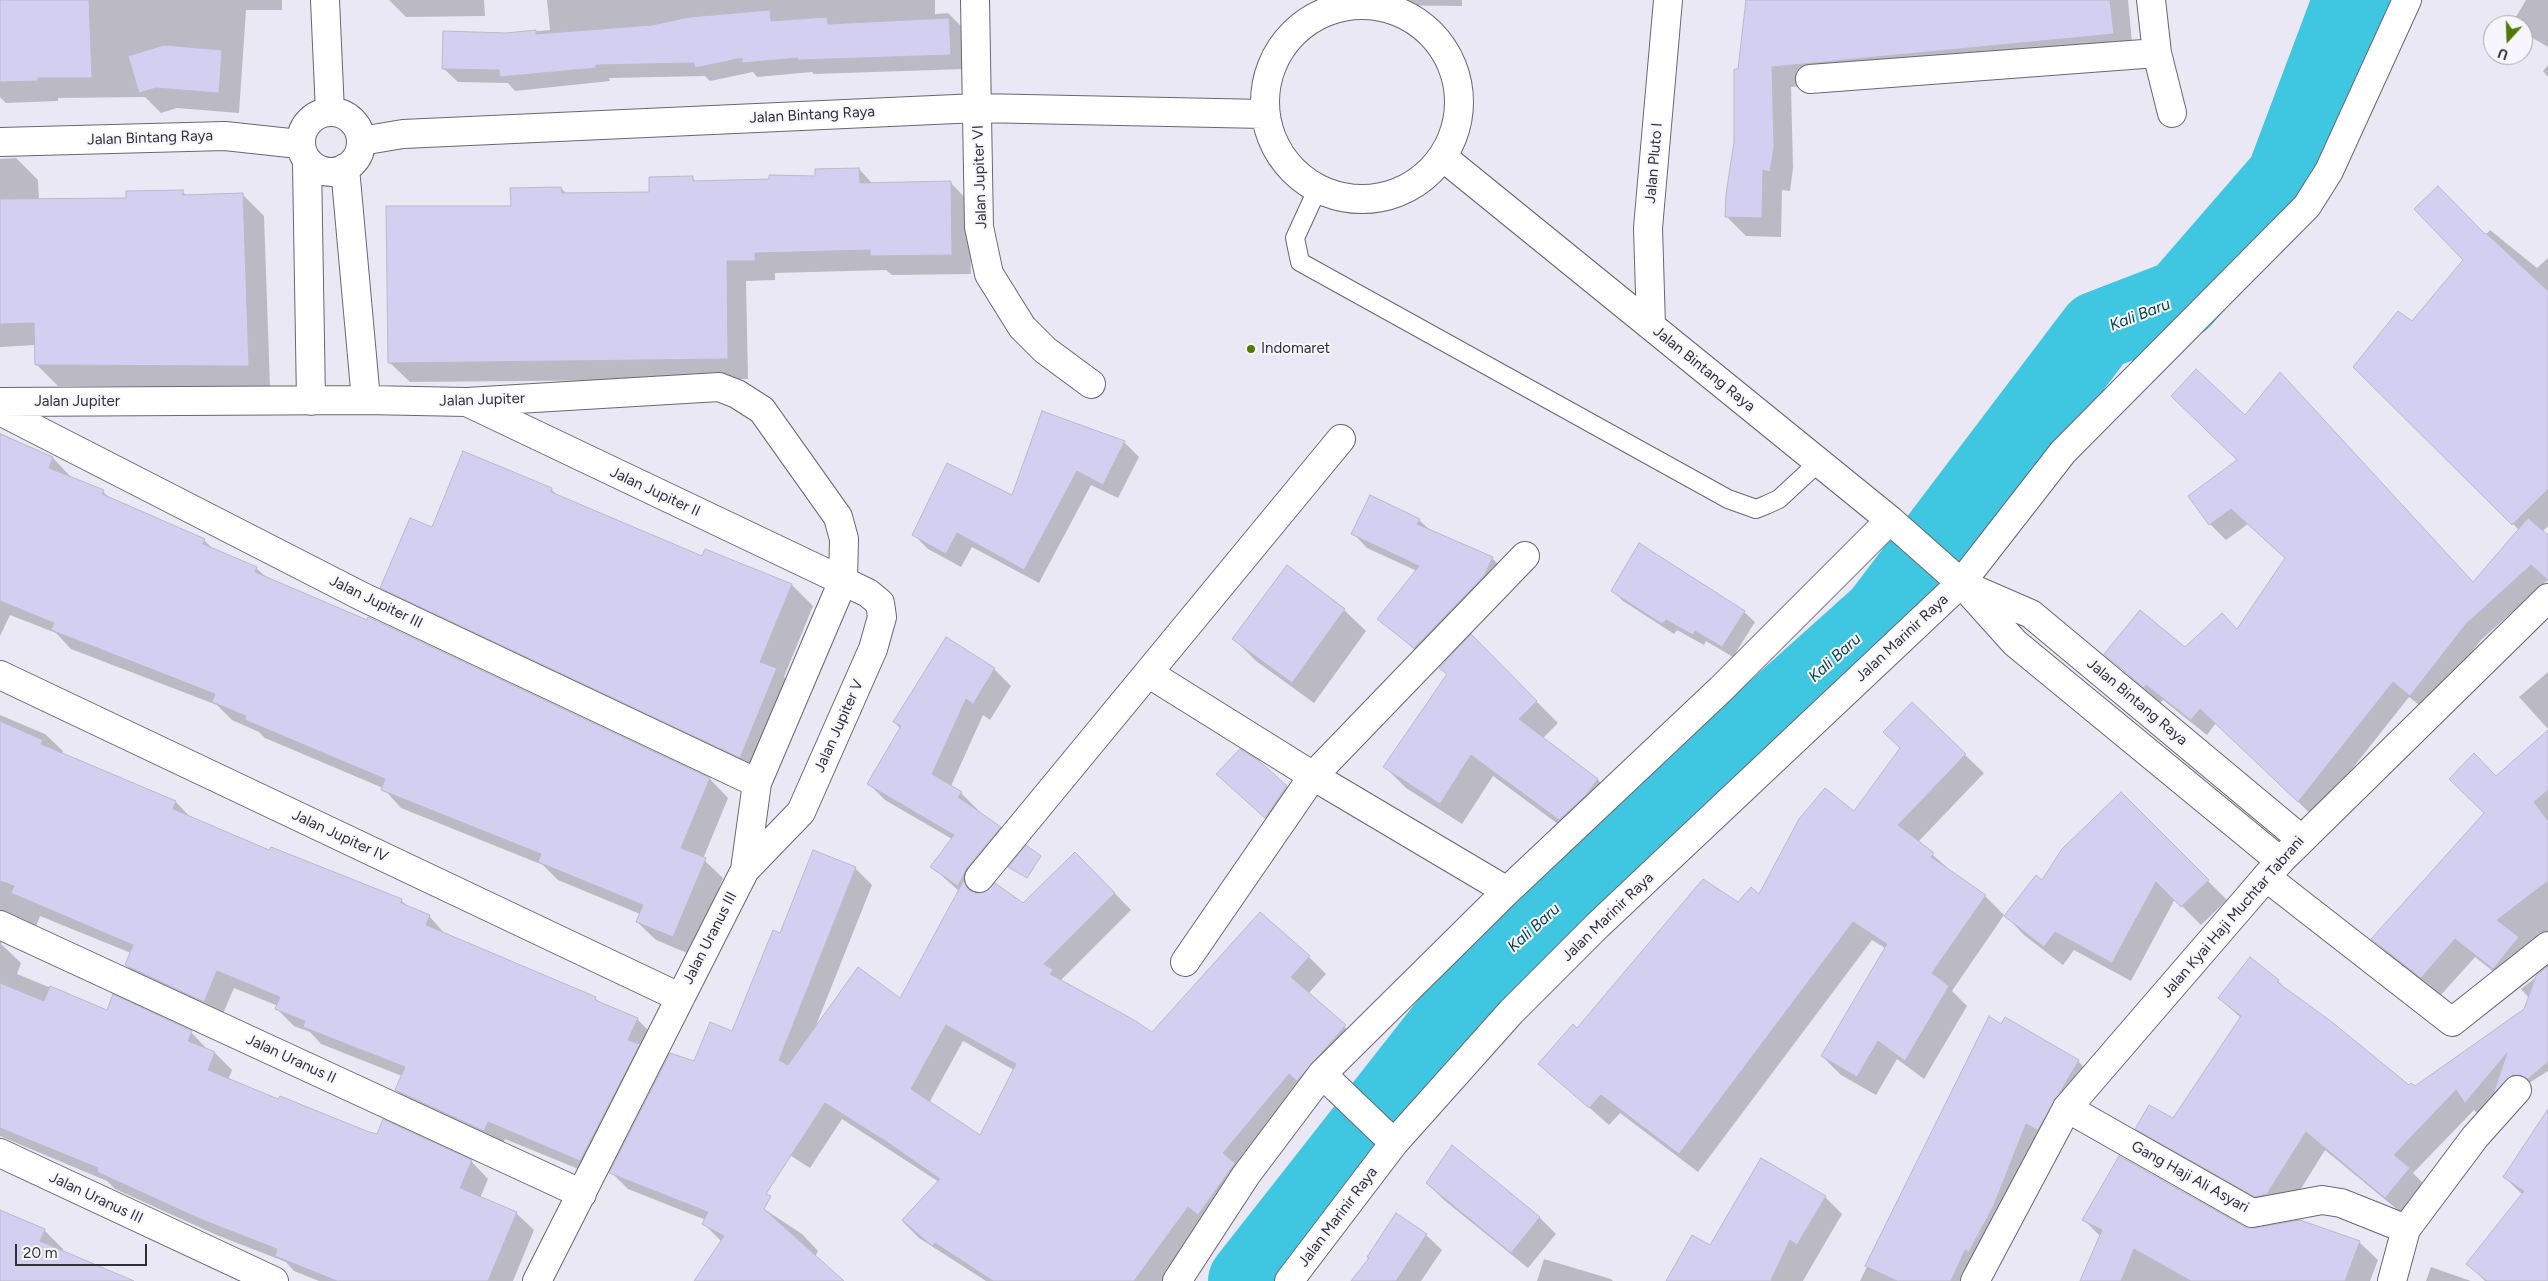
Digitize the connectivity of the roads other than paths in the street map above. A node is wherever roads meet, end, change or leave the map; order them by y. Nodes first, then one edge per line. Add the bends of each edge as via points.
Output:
1 (325, 0) edge
2 (975, 0) edge
3 (1668, 0) edge
4 (2152, 0) edge
5 (2407, 0) edge
6 (2157, 53) junction
7 (1810, 79) dead end
8 (978, 108) junction
9 (330, 112) junction
10 (2172, 113) dead end
11 (1264, 114) junction
12 (361, 141) junction
13 (0, 142) edge
14 (303, 154) junction
15 (1444, 158) junction
16 (345, 168) junction
17 (1316, 190) junction
18 (1651, 326) junction
19 (1091, 384) dead end
20 (366, 400) junction
21 (311, 401) junction
22 (0, 402) edge
23 (468, 402) junction
24 (0, 411) edge
25 (1341, 439) dead end
26 (1819, 462) junction
27 (1896, 526) junction
28 (1525, 556) dead end
29 (1957, 580) junction
30 (843, 581) junction
31 (2548, 598) edge
32 (1148, 673) junction
33 (0, 675) edge
34 (1313, 776) junction
35 (757, 783) junction
36 (2301, 839) junction
37 (2273, 869) junction
38 (745, 870) junction
39 (980, 878) dead end
40 (1507, 891) junction
41 (0, 925) edge
42 (2548, 946) edge
43 (1184, 962) dead end
44 (679, 997) junction
45 (1322, 1074) junction
46 (2517, 1090) dead end
47 (2067, 1108) junction
48 (1389, 1139) junction
49 (0, 1153) edge
50 (582, 1194) junction
51 (2406, 1229) junction
52 (274, 1281) edge
53 (537, 1281) edge
54 (1177, 1281) edge
55 (1289, 1281) edge
56 (1975, 1281) edge
57 (2392, 1281) edge

1 - 9 street
2 - 8 street, Jalan Jupiter VI
3 - 18 street, Jalan Pluto I via 1648,228
4 - 6 street
5 - 29 street, Jalan Marinir Raya via 2329,171 2307,206 2063,452
6 - 7 street
6 - 10 street
8 - 11 street, Jalan Bintang Raya
8 - 12 street, Jalan Bintang Raya via 403,134
8 - 19 street, Jalan Jupiter VI via 979,227 989,274 1022,327 1045,350
9 - 12 street via 352,120
9 - 14 street via 317,114 308,121
11 - 15 street via 1266,81 1280,49 1303,24 1333,9 1368,5 1401,13 1430,32 1450,60 1460,93 1457,126
11 - 17 street via 1281,159
12 - 16 street via 358,156
13 - 14 street, Jalan Bintang Raya via 225,136
14 - 16 street via 326,170
14 - 21 street
15 - 17 street via 1409,190 1362,201
15 - 18 street, Jalan Bintang Raya
16 - 20 street
17 - 26 lane via 1295,238 1300,262 1728,499 1756,509 1766,505 1779,499
18 - 26 street, Jalan Bintang Raya
20 - 21 street, Jalan Jupiter
20 - 23 street, Jalan Jupiter
21 - 22 street, Jalan Jupiter
23 - 30 street, Jalan Jupiter II
23 - 30 street, Jalan Jupiter via 719,387 738,394 762,410 838,517 844,539
24 - 35 street, Jalan Jupiter III via 363,597
25 - 32 street
26 - 27 street, Jalan Bintang Raya
27 - 29 street, Jalan Bintang Raya
27 - 40 street
28 - 34 street
29 - 36 street, Jalan Bintang Raya via 2031,614
29 - 37 street, Jalan Bintang Raya via 2015,642
29 - 48 street, Jalan Marinir Raya via 1591,932
30 - 35 street, Jalan Uranus III
30 - 38 street, Jalan Jupiter V via 880,603 882,617 873,649 801,812
31 - 36 street, Jalan Kyai Haji Muchtar Tabrani
32 - 34 street
32 - 39 street
33 - 44 street, Jalan Jupiter IV
34 - 40 street
34 - 43 street
35 - 38 street, Jalan Uranus III
36 - 37 street, Jalan Kyai Haji Muchtar Tabrani
37 - 42 street, Jalan Bintang Raya via 2452,1022
37 - 47 street, Jalan Kyai Haji Muchtar Tabrani
38 - 44 street, Jalan Uranus III
40 - 45 street
41 - 50 street, Jalan Uranus II
44 - 50 street, Jalan Uranus III
45 - 48 street
45 - 54 street via 1246,1175
46 - 51 street via 2475,1137
47 - 51 street, Gang Haji Ali Asyari via 2252,1213 2322,1200 2341,1202
47 - 56 street, Jalan Kyai Haji Muchtar Tabrani
48 - 55 street, Jalan Marinir Raya
49 - 52 street, Jalan Uranus III
50 - 53 street, Jalan Uranus III
51 - 57 street

